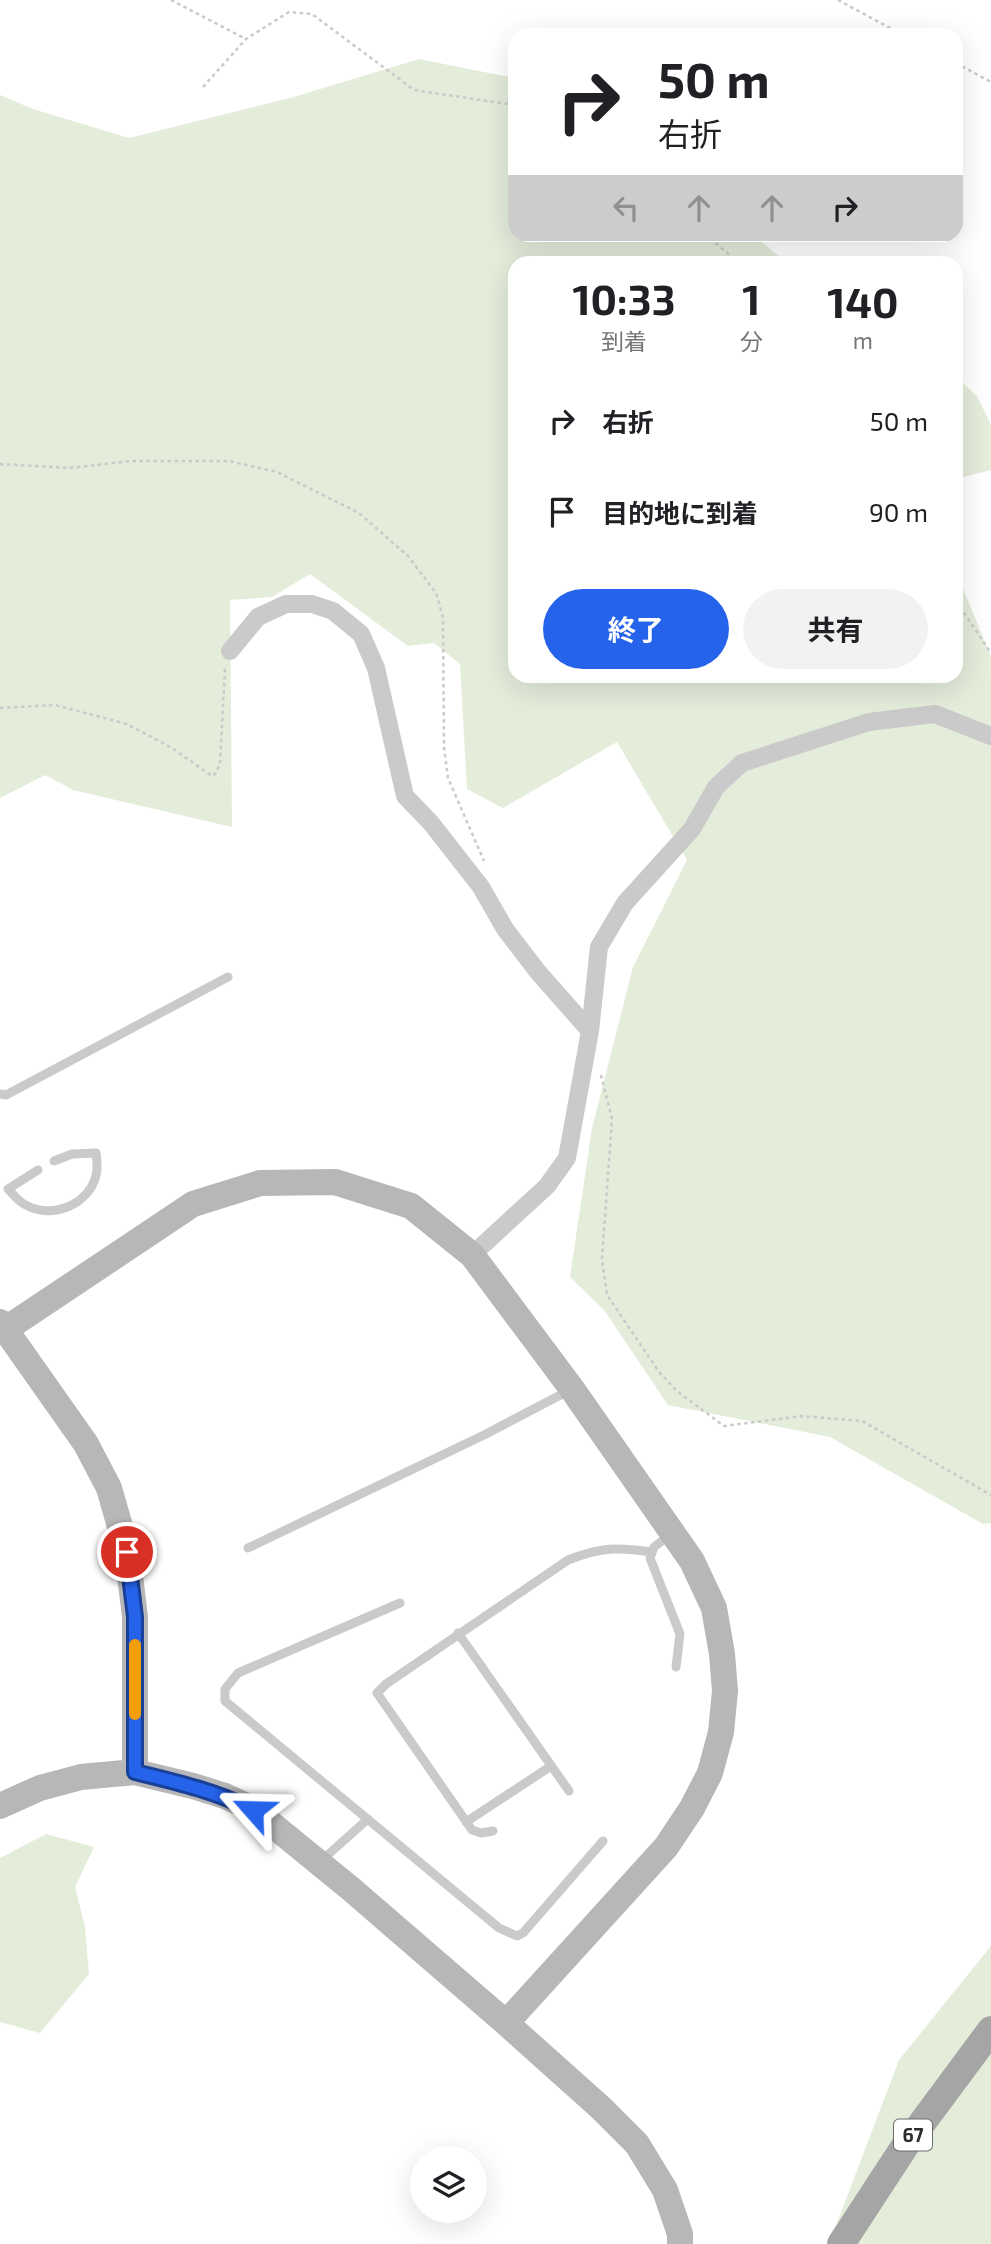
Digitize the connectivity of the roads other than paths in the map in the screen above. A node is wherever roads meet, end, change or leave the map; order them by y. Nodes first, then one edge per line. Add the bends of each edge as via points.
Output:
1 (230, 651) road end
2 (991, 736) edge
3 (228, 977) dead end
4 (590, 1031) junction
5 (0, 1094) edge
6 (54, 1161) dead end
7 (37, 1170) dead end
8 (472, 1255) junction
9 (3, 1326) edge
10 (572, 1390) junction
11 (672, 1533) junction
12 (248, 1548) dead end
13 (652, 1552) junction
14 (400, 1603) dead end
15 (458, 1633) junction
16 (676, 1667) dead end
17 (551, 1766) junction
18 (135, 1772) junction
19 (569, 1791) dead end
20 (0, 1806) edge
21 (368, 1819) junction
22 (466, 1822) junction
23 (493, 1831) dead end
24 (603, 1841) dead end
25 (319, 1863) junction
26 (506, 2023) junction
27 (991, 2030) edge
28 (680, 2244) edge
29 (841, 2244) edge

1 - 4 street via 258,617 286,604 312,604 332,611 361,634 376,668 405,796 481,887 538,972
2 - 4 street via 935,715 899,718 869,722 742,763 716,787 692,829 625,904 599,947
3 - 5 lane via 6,1095
4 - 8 street via 568,1158 547,1186
6 - 7 lane via 72,1154 96,1153 94,1180 77,1203 60,1211 41,1211 23,1204 8,1189
8 - 9 street via 411,1206 335,1181 260,1183 192,1204
8 - 10 street
9 - 18 street via 86,1444 109,1488 127,1552 135,1617
10 - 11 street
10 - 12 lane
11 - 13 lane
11 - 26 street via 692,1561 714,1608 722,1654 722,1732 710,1773 666,1847
13 - 15 lane via 594,1550 568,1560
13 - 16 lane via 650,1558 680,1634
14 - 21 lane via 239,1673 224,1695 225,1702
15 - 17 lane
15 - 22 lane via 377,1693
17 - 19 lane
17 - 22 lane
18 - 20 street via 81,1777
18 - 25 street via 225,1796 253,1810
21 - 24 lane via 499,1928 517,1936
21 - 25 lane
22 - 23 lane via 481,1833
25 - 26 street
26 - 28 street via 637,2144 664,2190
27 - 29 main road, 67 via 905,2146

